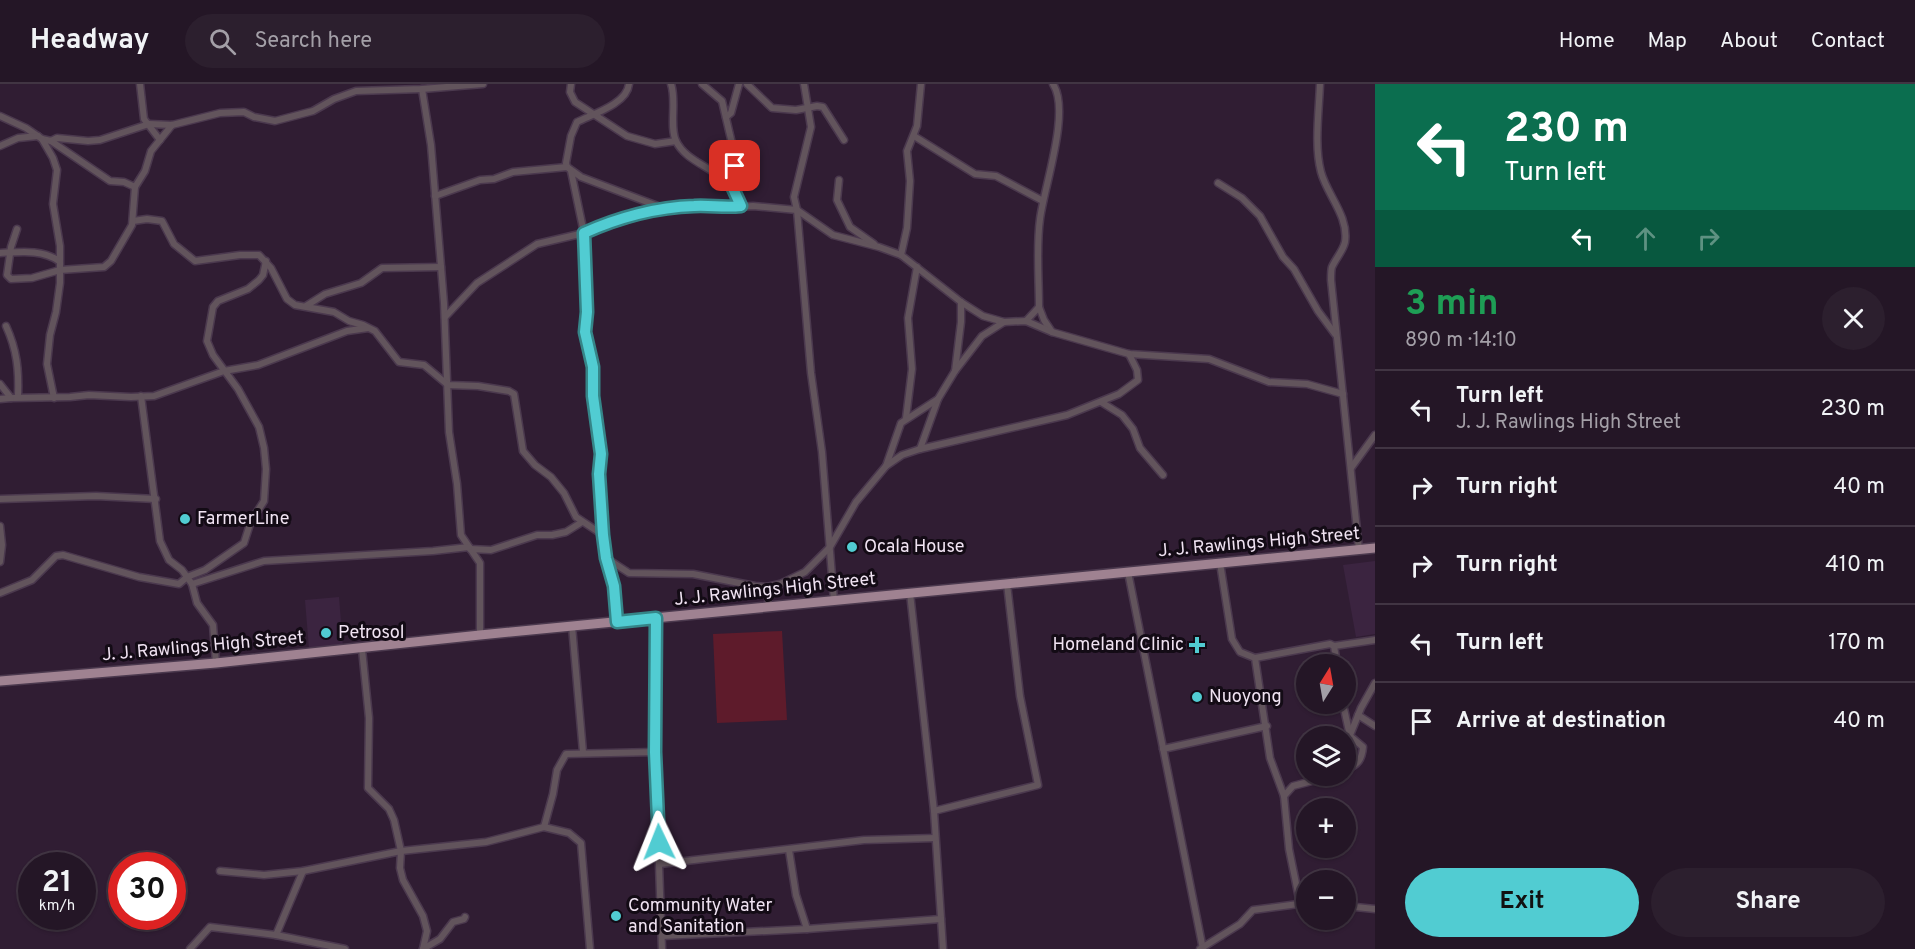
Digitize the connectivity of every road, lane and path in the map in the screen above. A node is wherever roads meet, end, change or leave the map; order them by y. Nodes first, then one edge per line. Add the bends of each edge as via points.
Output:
1 (140, 84) edge
2 (483, 84) edge
3 (571, 84) edge
4 (629, 84) edge
5 (671, 84) edge
6 (702, 84) edge
7 (739, 84) edge
8 (747, 84) edge
9 (804, 84) edge
10 (921, 84) edge
11 (1063, 84) edge
12 (1320, 84) edge
13 (1055, 87) edge
14 (422, 89) junction
15 (807, 108) junction
16 (592, 113) junction
17 (0, 116) edge
18 (726, 117) junction
19 (149, 124) junction
20 (172, 125) junction
21 (914, 136) junction
22 (40, 138) junction
23 (160, 140) junction
24 (844, 140) dead end
25 (51, 141) junction
26 (676, 141) junction
27 (0, 146) edge
28 (569, 169) junction
29 (839, 180) dead end
30 (1218, 183) dead end
31 (731, 184) junction
32 (135, 187) junction
33 (435, 196) junction
34 (1043, 201) junction
35 (741, 206) junction
36 (663, 208) junction
37 (797, 210) junction
38 (133, 221) junction
39 (850, 227) junction
40 (17, 229) dead end
41 (584, 233) junction
42 (846, 239) junction
43 (879, 247) junction
44 (0, 253) edge
45 (10, 253) junction
46 (902, 255) junction
47 (59, 261) junction
48 (266, 261) junction
49 (441, 267) junction
50 (917, 267) junction
51 (60, 270) junction
52 (262, 275) junction
53 (275, 277) junction
54 (961, 302) junction
55 (305, 307) junction
56 (1039, 307) junction
57 (445, 317) junction
58 (1026, 321) junction
59 (1004, 322) junction
60 (6, 326) dead end
61 (368, 328) junction
62 (1052, 332) junction
63 (1337, 336) junction
64 (1129, 354) junction
65 (225, 371) junction
66 (955, 371) junction
67 (0, 384) edge
68 (448, 385) junction
69 (1343, 394) junction
70 (141, 396) junction
71 (14, 397) junction
72 (54, 398) junction
73 (0, 399) edge
74 (938, 399) junction
75 (1101, 402) junction
76 (906, 418) junction
77 (1375, 435) edge
78 (920, 449) junction
79 (886, 466) junction
80 (1350, 468) junction
81 (1163, 475) dead end
82 (0, 499) edge
83 (156, 499) junction
84 (582, 522) junction
85 (0, 526) edge
86 (603, 535) junction
87 (469, 548) junction
88 (830, 548) junction
89 (1375, 548) edge
90 (1359, 550) junction
91 (606, 558) junction
92 (0, 562) edge
93 (1220, 563) junction
94 (1128, 572) junction
95 (187, 577) junction
96 (192, 584) junction
97 (1007, 584) junction
98 (767, 587) junction
99 (0, 593) edge
100 (910, 593) junction
101 (834, 601) junction
102 (770, 607) junction
103 (656, 618) junction
104 (617, 622) junction
105 (572, 626) junction
106 (480, 635) junction
107 (1375, 640) edge
108 (1334, 646) junction
109 (362, 649) junction
110 (1335, 654) edge
111 (1255, 658) junction
112 (216, 663) junction
113 (0, 681) edge
114 (1375, 683) edge
115 (1358, 715) junction
116 (1372, 721) edge
117 (1267, 726) junction
118 (1354, 726) edge
119 (1375, 726) edge
120 (1356, 741) edge
121 (1163, 749) junction
122 (583, 752) junction
123 (655, 752) junction
124 (1356, 765) edge
125 (1296, 785) edge
126 (1284, 796) junction
127 (934, 811) junction
128 (544, 827) junction
129 (935, 838) junction
130 (789, 850) junction
131 (401, 851) junction
132 (660, 864) junction
133 (220, 871) dead end
134 (303, 871) junction
135 (1296, 878) edge
136 (1296, 904) edge
137 (1356, 907) edge
138 (1375, 909) edge
139 (465, 917) dead end
140 (941, 919) junction
141 (807, 929) junction
142 (427, 931) junction
143 (276, 935) junction
144 (662, 936) junction
145 (440, 939) junction
146 (190, 949) edge
147 (345, 949) edge
148 (423, 949) edge
149 (590, 949) edge
150 (662, 949) edge
151 (944, 949) edge
152 (1202, 949) edge

1 - 19 street via 144,119
2 - 14 street
3 - 16 street via 575,102
4 - 16 street via 618,102
5 - 26 street
6 - 18 street via 722,101
7 - 18 street
8 - 15 street via 772,108
9 - 15 street
10 - 21 street
11 - 13 street
12 - 63 street via 1321,170 1338,207 1345,241 1332,267
13 - 34 street via 1059,100 1054,157
14 - 20 street via 356,91 313,111 275,121 235,111
14 - 33 street
15 - 24 street via 823,107
15 - 37 street via 811,127 794,196
16 - 26 street via 627,136 646,142
16 - 28 street via 577,122 570,143
17 - 22 street
18 - 31 street via 735,166
19 - 20 street
19 - 23 street
19 - 25 street via 100,140
20 - 23 street
21 - 34 street via 975,174 996,176
21 - 46 street via 906,158 910,181
22 - 25 street
22 - 27 street via 18,138
22 - 47 street via 57,170 53,204
23 - 32 street
25 - 32 street via 110,181
26 - 31 street
28 - 33 street via 513,172
28 - 36 street
28 - 41 street
29 - 39 street via 837,200
30 - 63 street via 1242,198 1260,216
31 - 35 street
32 - 38 street
33 - 49 street
34 - 56 street
35 - 36 street
35 - 37 street
36 - 41 street
37 - 42 street via 833,235
37 - 88 street
38 - 48 street via 162,221 174,244 195,261 251,254
38 - 51 street via 118,251 104,267
39 - 42 street
39 - 43 street
40 - 45 street
41 - 57 street via 537,244 477,283
41 - 86 street via 585,332 593,367 601,454
42 - 43 street
43 - 46 street
44 - 45 street
45 - 47 street via 50,254
45 - 51 street via 7,275 11,279
46 - 50 street
47 - 51 street
48 - 52 street
48 - 53 street
49 - 55 street via 382,268 361,283 325,294
49 - 57 street
50 - 54 street
50 - 76 street via 908,318 912,369
51 - 72 street via 47,364
52 - 53 street
52 - 65 street via 248,289 218,301 213,307 207,340
53 - 55 street via 287,299
54 - 59 street via 983,316
54 - 66 street
55 - 61 street via 333,312
56 - 58 street
56 - 62 street
57 - 68 street
58 - 59 street
58 - 62 street
59 - 66 street via 982,336
60 - 71 street via 19,373
61 - 65 street via 346,331 258,365
61 - 68 street via 375,331 396,360 427,367
62 - 64 street
63 - 69 street
64 - 69 street via 1209,359 1269,382 1307,384
64 - 75 street via 1138,380
65 - 70 street via 154,396
65 - 95 street via 259,427 264,448 264,501 247,528 244,543 205,570
66 - 74 street
67 - 71 street
68 - 84 street via 478,386 514,394 523,451 551,477
68 - 87 street via 460,535
69 - 80 street
70 - 72 street
70 - 83 street
71 - 72 street
71 - 73 street
74 - 76 street
74 - 78 street
75 - 78 street via 1067,415
75 - 81 street via 1122,415 1140,448
76 - 79 street via 897,429
77 - 80 street
78 - 79 street
79 - 88 street via 856,502
80 - 90 street
82 - 83 street
83 - 95 street via 160,541 169,560
84 - 86 street
84 - 87 street via 567,532 529,536 492,550
85 - 92 street
86 - 91 street
87 - 96 street via 264,561
87 - 106 street via 480,563
88 - 98 street via 805,572
88 - 101 street
89 - 90 main road, J. J. Rawlings High Street
90 - 93 main road, J. J. Rawlings High Street
91 - 98 street via 629,573 693,574
91 - 104 street via 614,586
93 - 94 main road, J. J. Rawlings High Street
93 - 111 street via 1232,639 1240,652
94 - 97 main road, J. J. Rawlings High Street
94 - 121 street
95 - 96 street
95 - 99 street via 172,584 63,555 49,561 32,580
96 - 112 street via 197,603 213,625
97 - 100 main road, J. J. Rawlings High Street
97 - 127 street via 1020,696 1038,785
98 - 102 street
100 - 101 main road, J. J. Rawlings High Street
100 - 127 street
101 - 102 main road, J. J. Rawlings High Street
102 - 103 main road, J. J. Rawlings High Street
103 - 104 main road, J. J. Rawlings High Street
103 - 123 street
104 - 105 main road, J. J. Rawlings High Street
105 - 106 main road, J. J. Rawlings High Street
105 - 122 street
106 - 109 main road, J. J. Rawlings High Street
107 - 108 street
108 - 110 street
108 - 111 street
109 - 112 main road, J. J. Rawlings High Street
109 - 131 street via 369,718 368,788 389,808
111 - 117 street
112 - 113 main road, J. J. Rawlings High Street
114 - 115 street
115 - 116 street
115 - 118 street
116 - 119 street
117 - 121 street
117 - 126 street via 1270,758
120 - 124 street via 1363,747 1362,758
121 - 152 street
122 - 123 street
122 - 128 street via 566,754 557,770
123 - 132 street
125 - 126 street
126 - 135 street via 1288,849
127 - 129 street
128 - 131 street via 486,842
128 - 149 street via 569,833 581,843
129 - 130 street via 864,840
129 - 140 street
130 - 132 street
130 - 141 street via 796,895
131 - 134 street
131 - 142 street via 403,880
132 - 144 street
133 - 134 street via 264,875
134 - 143 street
136 - 152 street via 1253,910 1240,924
137 - 138 street
139 - 145 street via 453,922
140 - 141 street
140 - 151 street
141 - 144 street
142 - 145 street
142 - 148 street
143 - 146 street via 210,927
143 - 147 street
144 - 150 street
145 - 148 street

